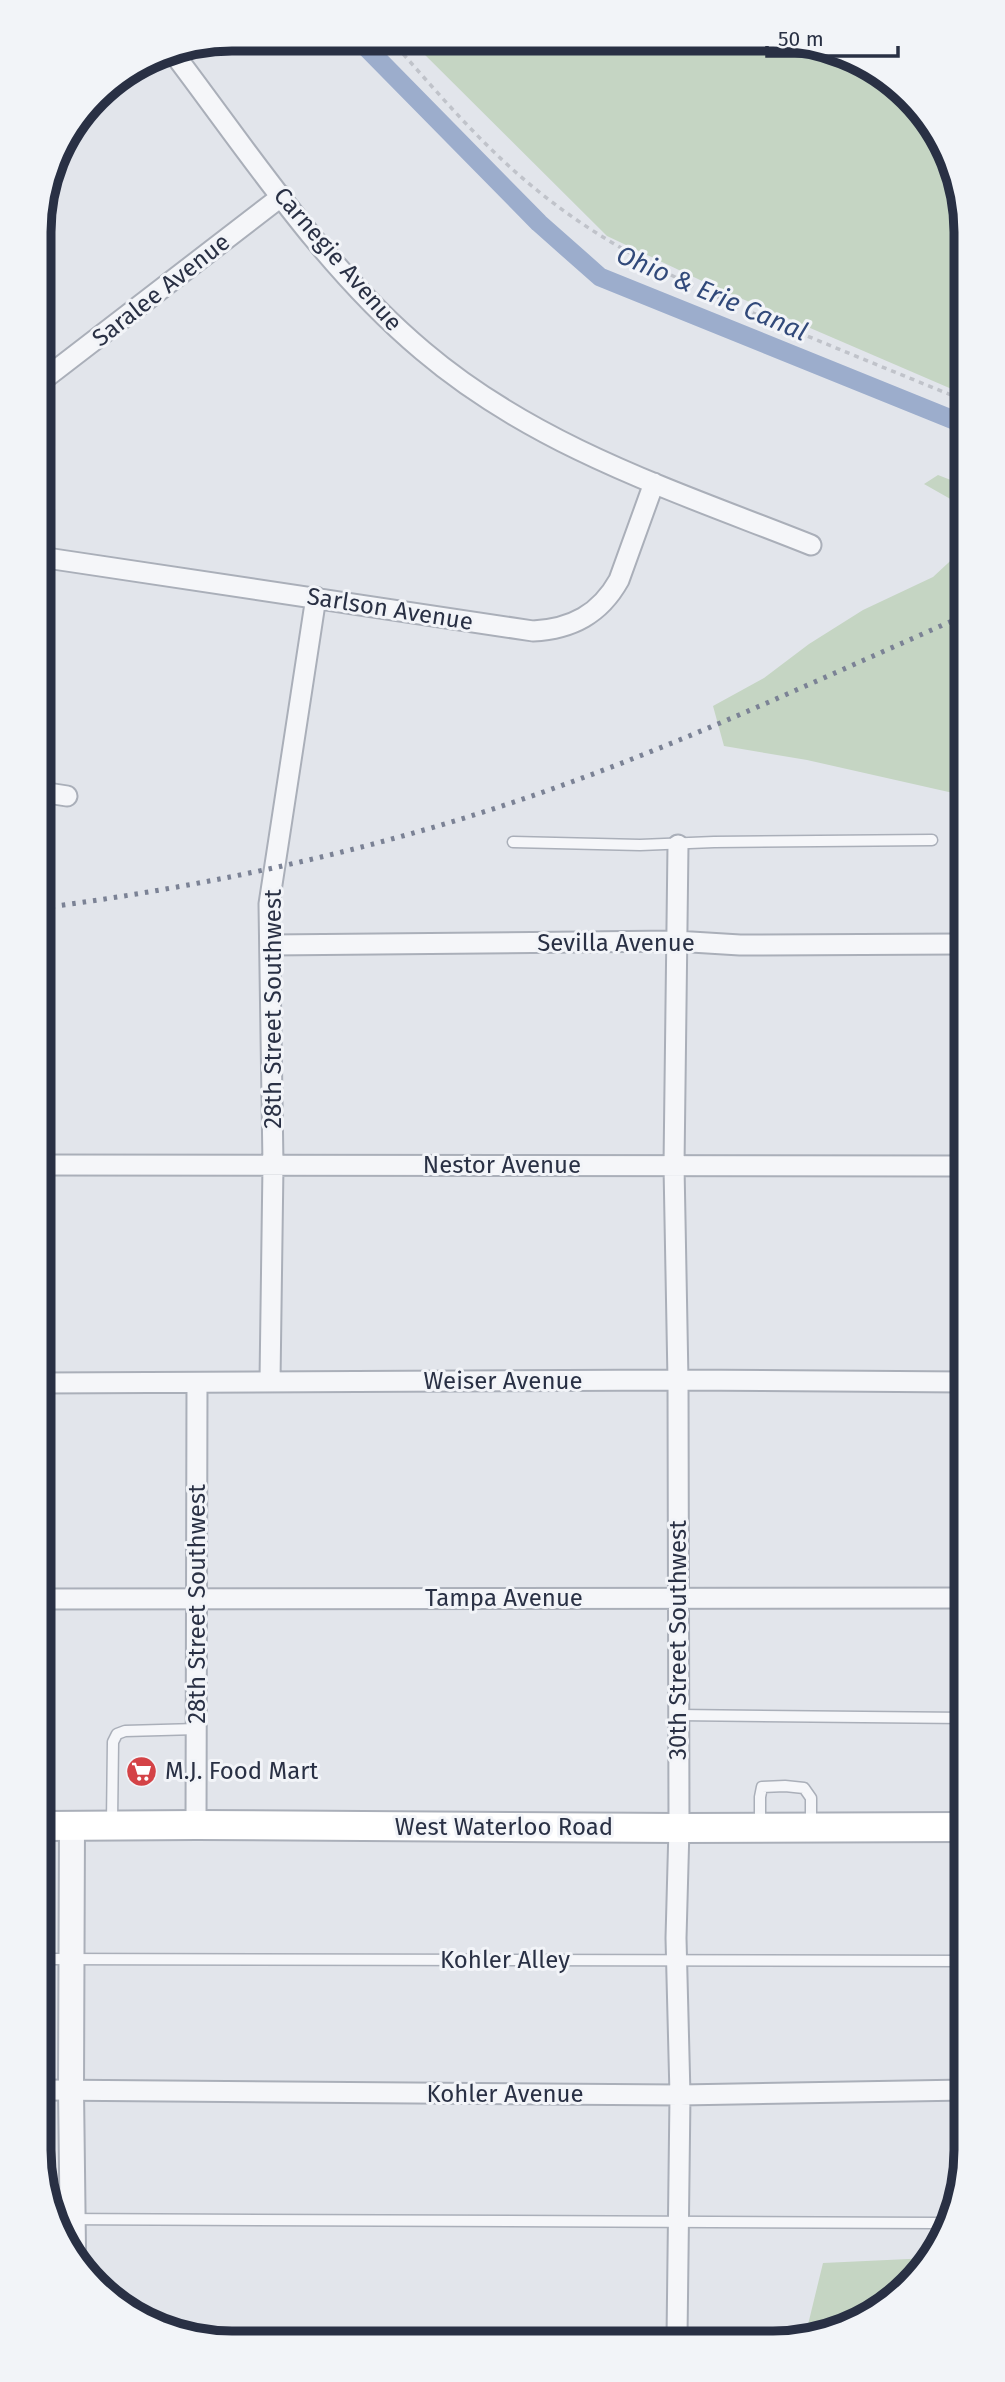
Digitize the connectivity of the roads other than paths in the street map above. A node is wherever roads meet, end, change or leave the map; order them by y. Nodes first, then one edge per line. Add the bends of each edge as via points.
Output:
1 (178, 59) edge
2 (282, 196) junction
3 (51, 374) edge
4 (654, 483) junction
5 (811, 545) dead end
6 (51, 559) edge
7 (316, 597) junction
8 (51, 794) edge
9 (67, 796) dead end
10 (932, 840) dead end
11 (513, 842) dead end
12 (678, 845) junction
13 (676, 941) junction
14 (954, 944) edge
15 (270, 945) junction
16 (51, 1165) edge
17 (273, 1165) junction
18 (674, 1166) junction
19 (954, 1166) edge
20 (678, 1380) junction
21 (270, 1381) junction
22 (954, 1382) edge
23 (51, 1383) edge
24 (197, 1384) junction
25 (678, 1598) junction
26 (954, 1598) edge
27 (51, 1599) edge
28 (197, 1600) junction
29 (678, 1715) junction
30 (954, 1718) edge
31 (197, 1729) junction
32 (197, 1825) junction
33 (51, 1826) edge
34 (72, 1826) junction
35 (112, 1826) junction
36 (954, 1827) edge
37 (679, 1828) junction
38 (760, 1828) junction
39 (811, 1828) junction
40 (51, 1959) edge
41 (72, 1960) junction
42 (677, 1961) junction
43 (954, 1961) edge
44 (51, 2090) edge
45 (71, 2090) junction
46 (954, 2090) edge
47 (680, 2095) junction
48 (64, 2217) edge
49 (64, 2219) edge
50 (679, 2222) junction
51 (938, 2225) edge
52 (677, 2331) edge

1 - 2 street, Carnegie Avenue
2 - 3 street, Saralee Avenue
2 - 4 street, Carnegie Avenue via 364,295 452,374 586,455
4 - 5 street, Carnegie Avenue
4 - 7 street, Sarlson Avenue via 612,593 591,614 564,627 533,631
6 - 7 street, Sarlson Avenue
7 - 15 street, 28th Street Southwest via 269,904
8 - 9 street
10 - 12 lane
11 - 12 lane
12 - 13 street, 30th Street Southwest
13 - 14 street, Sevilla Avenue
13 - 15 street, Sevilla Avenue
13 - 18 street, 30th Street Southwest
15 - 17 street, 28th Street Southwest
16 - 17 street, Nestor Avenue
17 - 18 street, Nestor Avenue
17 - 21 street, 28th Street Southwest
18 - 19 street, Nestor Avenue
18 - 20 street, 30th Street Southwest
20 - 21 street, Weiser Avenue
20 - 22 street, Weiser Avenue
20 - 25 street, 30th Street Southwest
21 - 24 street, Weiser Avenue
23 - 24 street, Weiser Avenue
24 - 28 street, 28th Street Southwest
25 - 26 street, Tampa Avenue
25 - 28 street, Tampa Avenue
25 - 29 street, 30th Street Southwest
27 - 28 street, Tampa Avenue
28 - 31 street, 28th Street Southwest
29 - 30 lane
29 - 37 street, 30th Street Southwest
31 - 32 street, 28th Street Southwest
31 - 35 lane via 117,1734 113,1742
32 - 35 main road, West Waterloo Road
32 - 37 main road, West Waterloo Road
33 - 34 main road, West Waterloo Road
34 - 35 main road, West Waterloo Road
34 - 41 street
36 - 39 main road, West Waterloo Road
37 - 38 main road, West Waterloo Road
37 - 42 street, 30th Street Southwest
38 - 39 main road, West Waterloo Road
38 - 39 lane via 762,1787 785,1786 804,1788 811,1798
40 - 41 lane, Kohler Alley
41 - 42 lane, Kohler Alley
41 - 45 street
42 - 43 lane, Kohler Alley
42 - 47 street, 30th Street Southwest
44 - 45 street, Kohler Avenue
45 - 47 street, Kohler Avenue
45 - 48 street
46 - 47 street, Kohler Avenue
47 - 50 street, 30th Street Southwest
49 - 50 lane
50 - 51 lane
50 - 52 street, 30th Street Southwest

